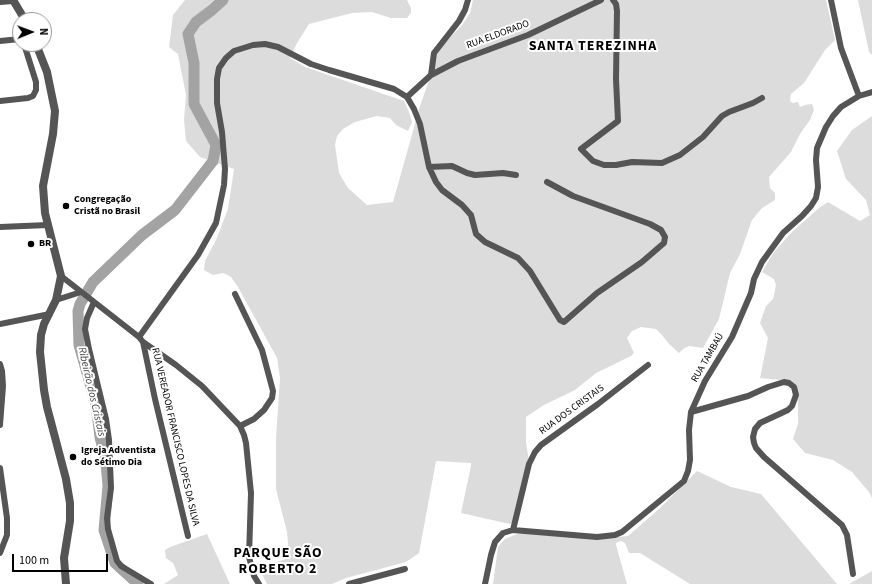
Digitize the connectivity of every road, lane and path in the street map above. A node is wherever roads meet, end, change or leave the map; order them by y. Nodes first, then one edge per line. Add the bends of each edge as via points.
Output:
1 (13, 0) edge
2 (468, 0) edge
3 (601, 0) edge
4 (613, 0) edge
5 (831, 0) edge
6 (0, 2) edge
7 (20, 12) edge
8 (12, 40) edge
9 (0, 41) edge
10 (27, 52) edge
11 (39, 52) edge
12 (431, 75) junction
13 (872, 92) edge
14 (859, 96) junction
15 (408, 97) junction
16 (762, 98) dead end
17 (0, 101) edge
18 (429, 167) junction
19 (516, 176) dead end
20 (547, 182) dead end
21 (48, 225) junction
22 (0, 227) edge
23 (61, 276) junction
24 (82, 292) junction
25 (235, 294) dead end
26 (56, 300) junction
27 (92, 301) junction
28 (50, 314) junction
29 (0, 324) edge
30 (139, 337) junction
31 (143, 342) junction
32 (0, 364) edge
33 (648, 365) dead end
34 (691, 412) junction
35 (0, 415) edge
36 (0, 425) edge
37 (240, 426) junction
38 (0, 468) edge
39 (513, 530) junction
40 (188, 536) dead end
41 (0, 553) edge
42 (405, 569) dead end
43 (853, 574) dead end
44 (66, 584) edge
45 (151, 584) edge
46 (259, 584) edge
47 (349, 584) edge
48 (485, 584) edge

1 - 6 street
1 - 7 street
2 - 12 street via 459,21 434,53
3 - 12 street, RUA ELDORADO via 542,29 473,54
4 - 16 street via 617,11 618,121 580,149 593,161 610,165 632,162 662,163 680,155 703,137 722,116
5 - 14 street via 841,48
8 - 9 street
10 - 17 street via 36,82 33,96
11 - 21 street via 48,72 55,111 43,186
12 - 15 street, RUA ELDORADO
13 - 14 street, RUA TAMBAÚ
14 - 34 street, RUA TAMBAÚ via 841,107 826,127 817,148 816,198 802,216 783,233 762,262 732,336 705,381
15 - 18 street via 420,124
15 - 30 street via 394,89 311,64 278,46 253,45 234,50 219,68 216,79 225,168 216,223 198,255
18 - 19 street via 452,166 475,175 503,173
18 - 20 street via 442,190 471,214 476,234 485,242 518,258 530,271 560,320 564,322 597,293 642,262 664,243 665,237 661,230 650,224 573,196
21 - 22 street
21 - 23 street
23 - 24 street
23 - 26 street
24 - 26 street
24 - 27 street
25 - 37 street via 262,350 273,391 272,398 264,410
26 - 28 street
27 - 30 street
27 - 45 street via 85,329 109,440 111,488 108,529 117,561
28 - 29 street
28 - 44 street via 41,335 40,352 45,396 70,503 64,558
30 - 31 street
31 - 37 street via 176,364 202,386
31 - 40 street, RUA VEREADOR FRANCISCO LOPES DA SILVA
32 - 35 street via 3,386
33 - 39 street, RUA DOS CRISTAIS via 548,439 535,452 529,464
34 - 39 street, RUA TAMBAÚ via 690,460 684,481 622,532 597,537
34 - 43 street via 748,396 784,382 790,383 796,395 792,406 760,423 755,430 754,443 764,457 842,525 847,535
35 - 36 street
37 - 46 street via 246,443 251,502 249,557
38 - 41 street via 7,518 7,535
39 - 48 street via 503,533 495,542
42 - 47 street

